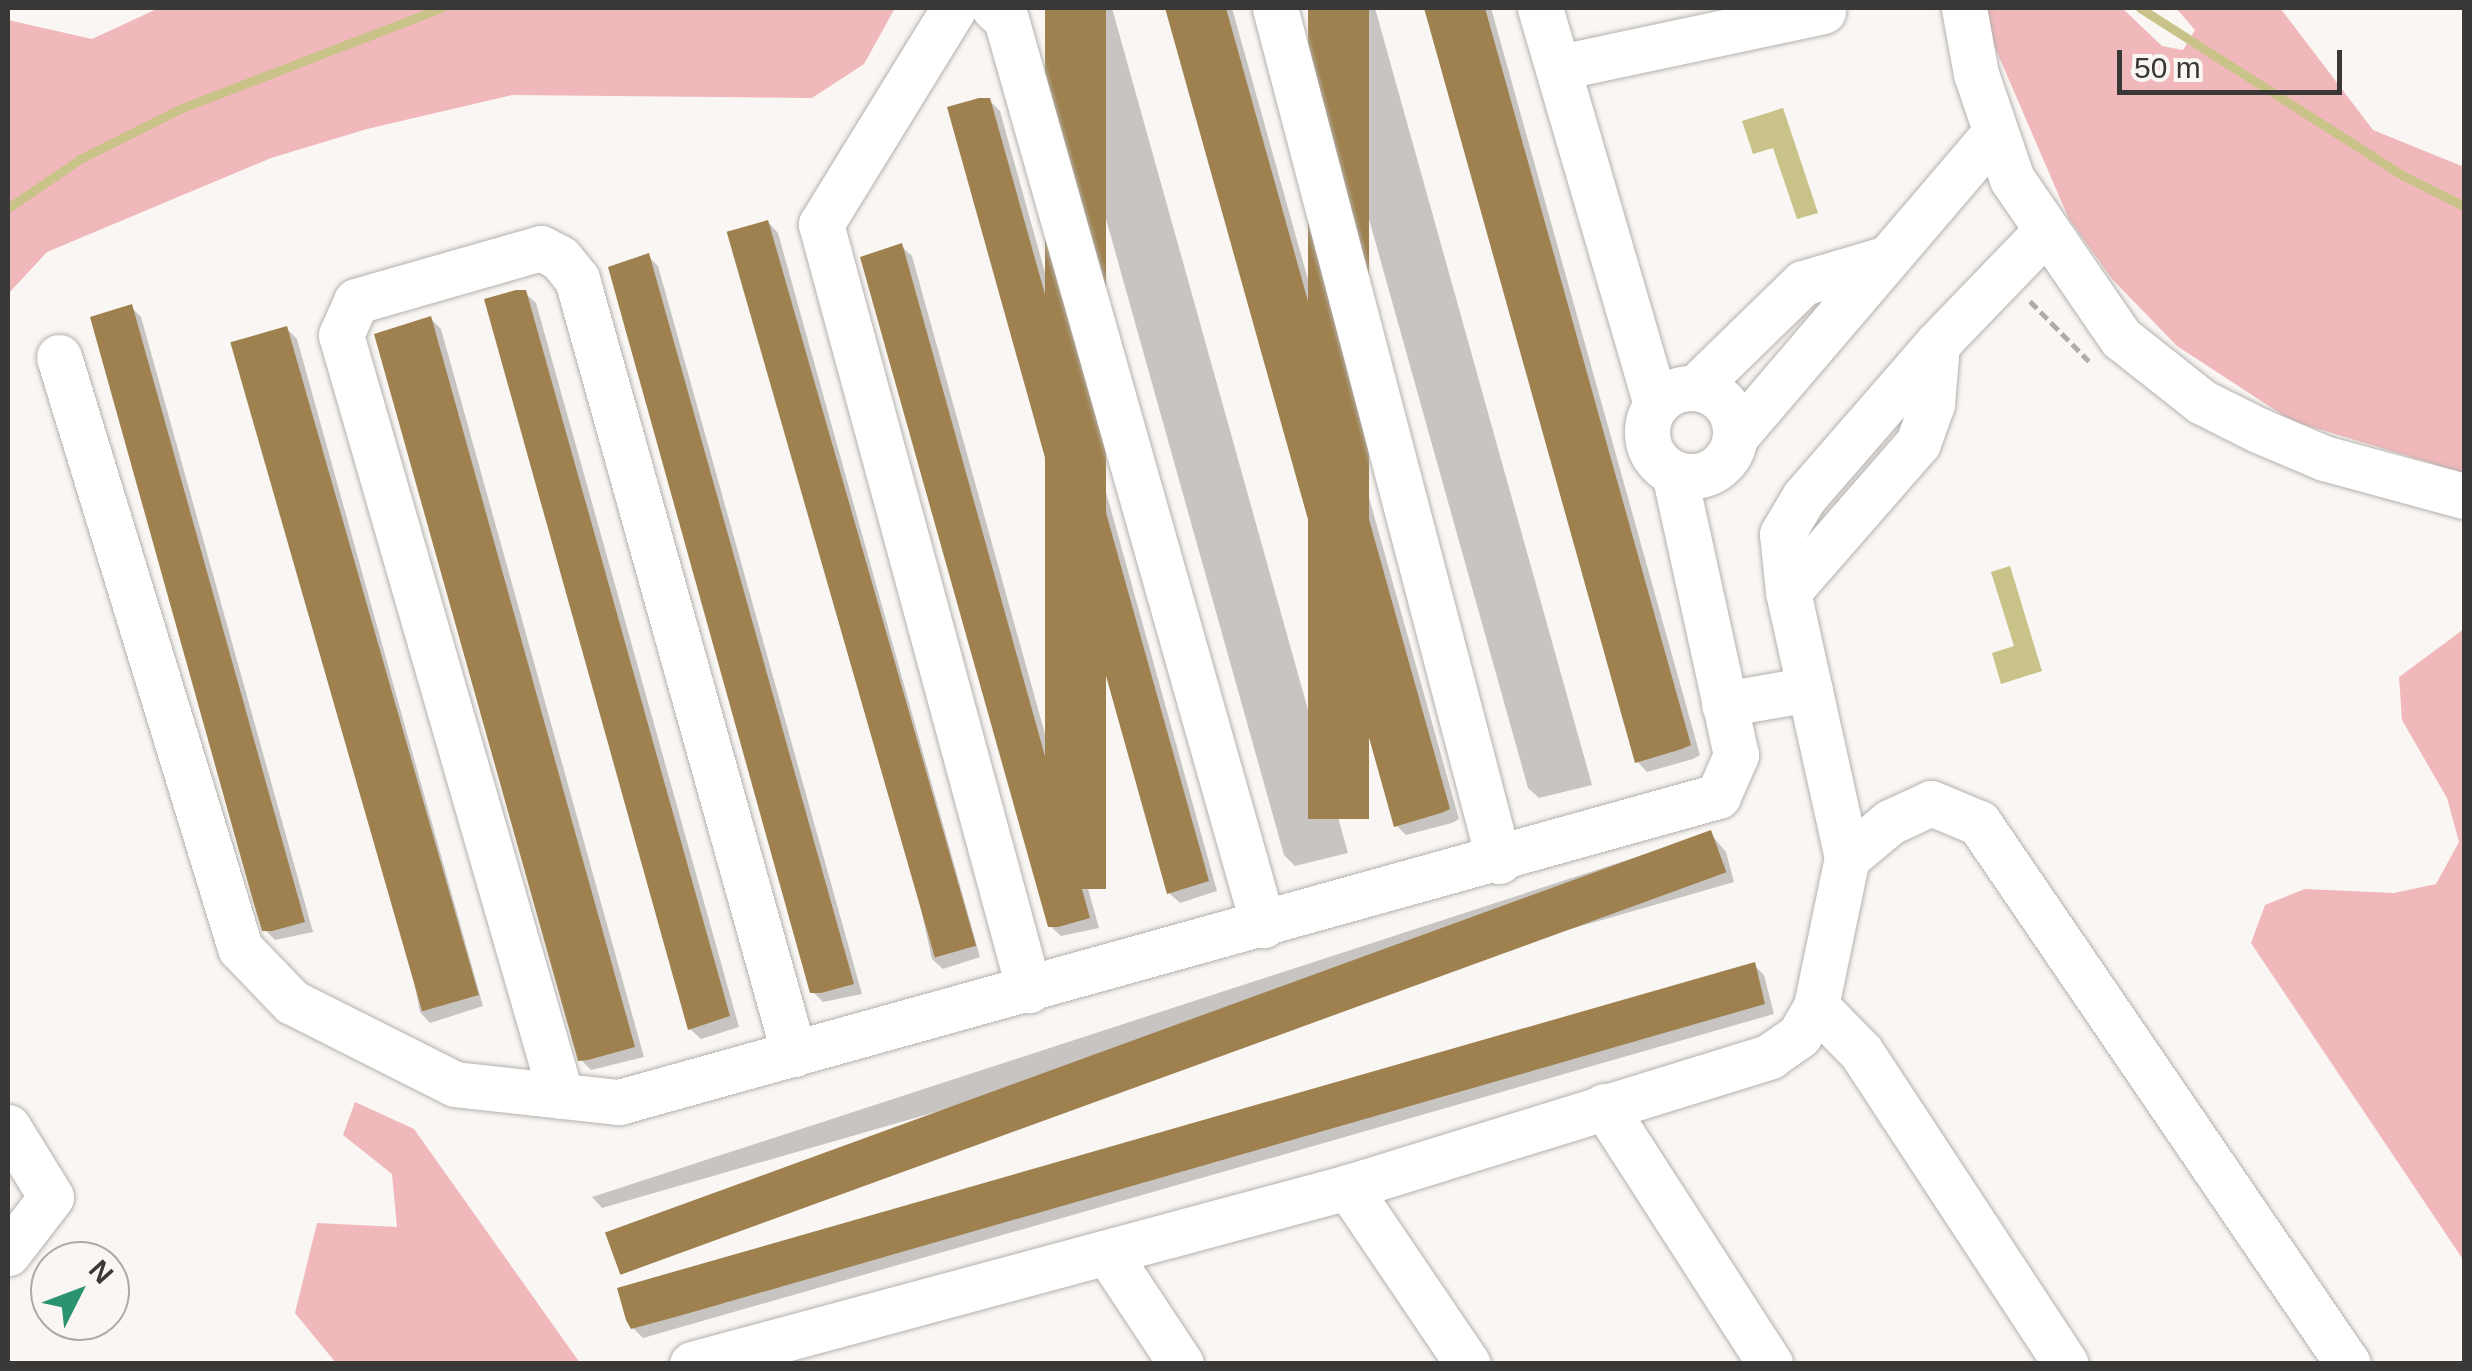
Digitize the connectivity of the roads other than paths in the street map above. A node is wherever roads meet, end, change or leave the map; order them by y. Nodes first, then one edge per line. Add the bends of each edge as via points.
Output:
1 (954, 8) edge
2 (994, 8) edge
3 (1276, 8) edge
4 (1540, 8) edge
5 (1964, 8) edge
6 (1823, 10) dead end
7 (1560, 68) junction
8 (1993, 135) junction
9 (2044, 234) junction
10 (1882, 260) junction
11 (59, 357) dead end
12 (1676, 396) junction
13 (1735, 437) junction
14 (1674, 472) junction
15 (2464, 496) edge
16 (1810, 688) junction
17 (1724, 704) junction
18 (1847, 858) junction
19 (1499, 861) junction
20 (1263, 925) junction
21 (1029, 990) junction
22 (1816, 1006) junction
23 (794, 1054) junction
24 (562, 1096) junction
25 (1604, 1106) junction
26 (8, 1127) edge
27 (1348, 1187) junction
28 (1107, 1252) junction
29 (8, 1253) edge
30 (720, 1360) edge
31 (1181, 1364) edge
32 (1468, 1364) edge
33 (1770, 1364) edge
34 (2066, 1364) edge
35 (2348, 1364) edge

1 - 21 street via 820,224
2 - 20 street via 1011,38
3 - 19 street
4 - 7 street
5 - 8 street
6 - 7 street
7 - 12 street
8 - 9 street
8 - 10 street
9 - 15 street via 2121,338 2202,402 2324,458
9 - 16 street via 1937,344 1782,534
10 - 12 street via 1803,283
10 - 13 street
11 - 24 street via 240,948 292,1002 455,1084
12 - 13 street via 1721,400
12 - 14 street via 1648,444
13 - 14 street via 1712,471
14 - 17 street
16 - 17 street
16 - 18 street
17 - 19 street via 1736,755 1718,796
18 - 22 street
18 - 35 street via 1890,822 1931,802 1979,823
19 - 20 street
20 - 21 street
21 - 23 street
22 - 25 street via 1799,1036 1770,1056
22 - 34 street via 1861,1052
23 - 24 street via 619,1102
23 - 24 street via 577,280 560,258 541,248 356,300 341,334
25 - 27 street
25 - 33 street
26 - 29 street via 51,1197
27 - 28 street
27 - 32 street
28 - 30 street
28 - 31 street

